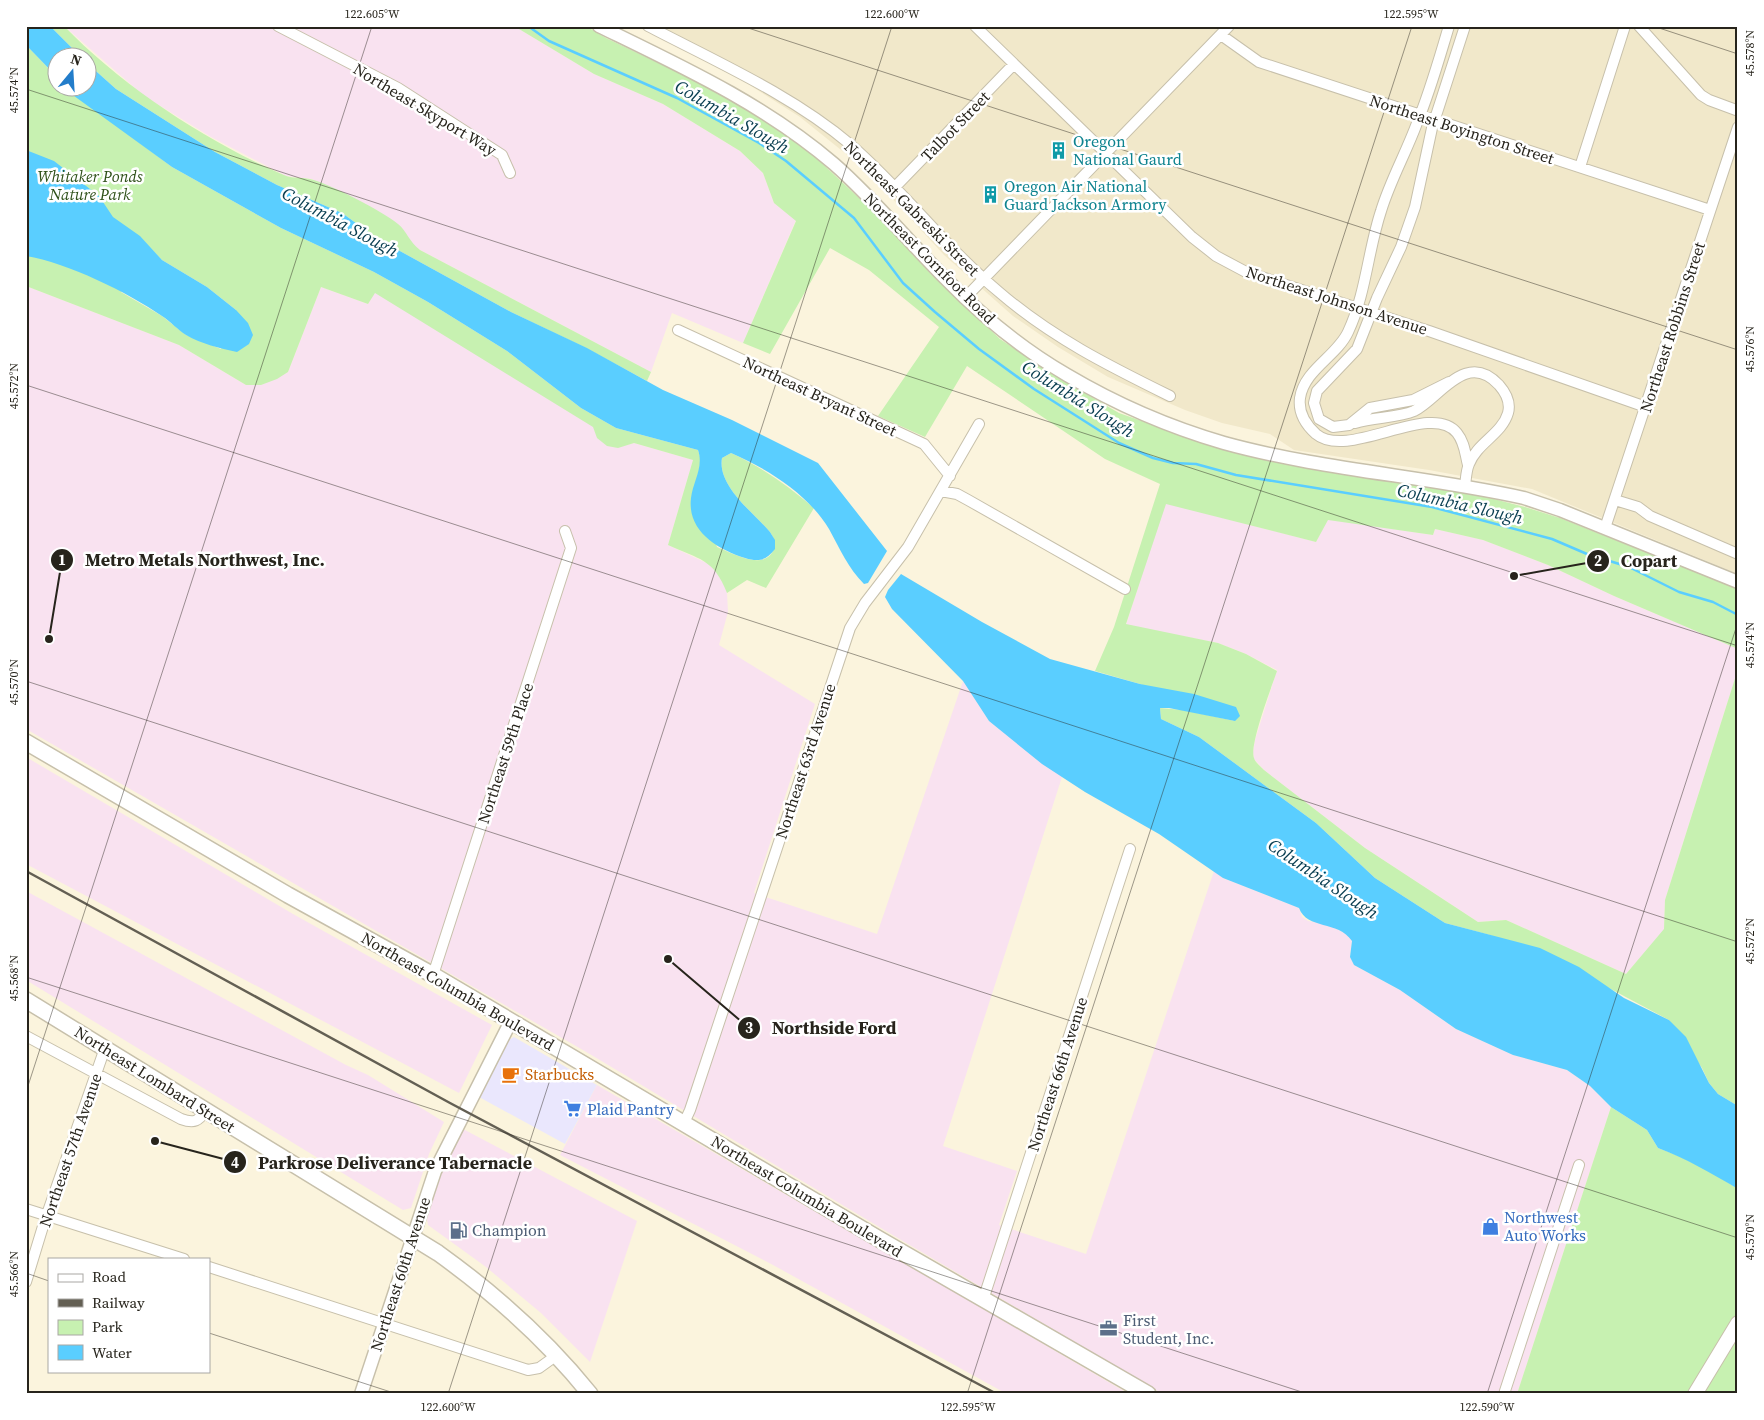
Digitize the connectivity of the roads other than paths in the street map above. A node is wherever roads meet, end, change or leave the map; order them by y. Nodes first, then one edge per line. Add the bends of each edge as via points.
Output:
1 (278, 26) edge
2 (599, 26) edge
3 (648, 26) edge
4 (975, 26) edge
5 (1229, 26) edge
6 (1449, 26) edge
7 (1466, 26) edge
8 (1625, 26) edge
9 (1639, 26) edge
10 (1221, 35) junction
11 (1014, 64) junction
12 (1737, 110) edge
13 (1420, 116) junction
14 (1434, 121) junction
15 (1738, 127) edge
16 (1736, 138) edge
17 (1105, 153) junction
18 (1580, 168) junction
19 (510, 173) dead end
20 (895, 187) junction
21 (1710, 210) junction
22 (983, 278) junction
23 (965, 298) junction
24 (1357, 309) junction
25 (1371, 313) junction
26 (678, 330) dead end
27 (1170, 396) dead end
28 (1646, 406) junction
29 (980, 424) dead end
30 (1468, 465) junction
31 (950, 476) junction
32 (1465, 486) junction
33 (941, 491) junction
34 (1615, 500) junction
35 (1605, 528) junction
36 (565, 531) dead end
37 (1738, 554) edge
38 (1738, 582) edge
39 (1125, 589) dead end
40 (26, 742) edge
41 (1130, 849) dead end
42 (433, 975) junction
43 (26, 1000) edge
44 (511, 1021) junction
45 (26, 1036) edge
46 (106, 1048) junction
47 (97, 1073) junction
48 (206, 1110) junction
49 (684, 1123) junction
50 (1579, 1165) dead end
51 (26, 1209) edge
52 (47, 1216) junction
53 (412, 1236) junction
54 (181, 1258) edge
55 (210, 1267) edge
56 (26, 1282) edge
57 (983, 1300) junction
58 (1738, 1323) edge
59 (384, 1324) junction
60 (557, 1355) junction
61 (361, 1394) edge
62 (590, 1394) edge
63 (1148, 1394) edge
64 (1504, 1394) edge
65 (1695, 1394) edge

1 - 19 street, Northeast Skyport Way via 398,88 502,155
2 - 23 street, Northeast Cornfoot Road via 718,85 802,139 868,195
3 - 20 street, Northeast Gabreski Street via 764,87 828,127
4 - 11 street, Northeast Johnson Avenue
5 - 10 street
6 - 13 street
7 - 14 street
8 - 18 street
9 - 12 street via 1706,99
10 - 13 street, Northeast Boyington Street via 1259,62
10 - 17 street
11 - 17 street, Northeast Johnson Avenue
11 - 20 street, Talbot Street
13 - 14 street, Northeast Boyington Street
13 - 24 street via 1381,210
14 - 18 street, Northeast Boyington Street
14 - 25 street via 1410,220
15 - 16 street, Northeast Robbins Street
16 - 21 street, Northeast Robbins Street
17 - 22 street
17 - 24 street, Northeast Johnson Avenue via 1216,256 1246,272
18 - 21 street, Northeast Boyington Street
20 - 22 street, Northeast Gabreski Street
21 - 28 street, Northeast Robbins Street
22 - 23 street
22 - 27 street, Northeast Gabreski Street via 1068,343
23 - 32 street, Northeast Cornfoot Road via 1049,364 1117,402 1169,424 1252,450
24 - 25 street, Northeast Johnson Avenue
24 - 30 street via 1340,345 1304,385 1300,397 1303,418 1318,436 1330,441 1437,422 1456,432 1463,441
25 - 28 street, Northeast Johnson Avenue
25 - 30 street via 1358,349 1317,391 1314,403 1319,419 1333,428 1414,411 1449,382 1463,375 1477,374 1488,378 1506,394 1509,411 1505,421 1478,449
26 - 31 street, Northeast Bryant Street via 924,444
28 - 34 street, Northeast Robbins Street
29 - 31 street, Northeast 63rd Avenue
30 - 32 street
31 - 33 street, Northeast 63rd Avenue
32 - 35 street, Northeast Cornfoot Road via 1542,504
33 - 39 street via 957,494
33 - 49 street, Northeast 63rd Avenue via 908,547 850,628
34 - 35 street, Northeast Robbins Street
34 - 37 street via 1638,507 1650,516
35 - 38 street, Northeast Cornfoot Road
36 - 42 street, Northeast 59th Place via 571,548
40 - 42 main road, Northeast Columbia Boulevard via 288,895
41 - 57 street, Northeast 66th Avenue
42 - 44 main road, Northeast Columbia Boulevard
43 - 46 main road, Northeast Lombard Street
44 - 49 main road, Northeast Columbia Boulevard
44 - 53 street, Northeast 60th Avenue via 440,1160
45 - 47 street
46 - 47 street, Northeast 57th Avenue
46 - 48 main road, Northeast Lombard Street
47 - 48 street via 188,1121 198,1121
47 - 52 street, Northeast 57th Avenue
48 - 53 main road, Northeast Lombard Street
49 - 57 main road, Northeast Columbia Boulevard
50 - 64 street
51 - 52 street
52 - 54 street
52 - 56 street, Northeast 57th Avenue
53 - 59 street, Northeast 60th Avenue
53 - 60 main road, Northeast Lombard Street via 499,1300
55 - 59 street
57 - 63 main road, Northeast Columbia Boulevard
58 - 65 main road
59 - 60 street via 528,1370 538,1368
59 - 61 street, Northeast 60th Avenue
60 - 62 main road, Northeast Lombard Street

